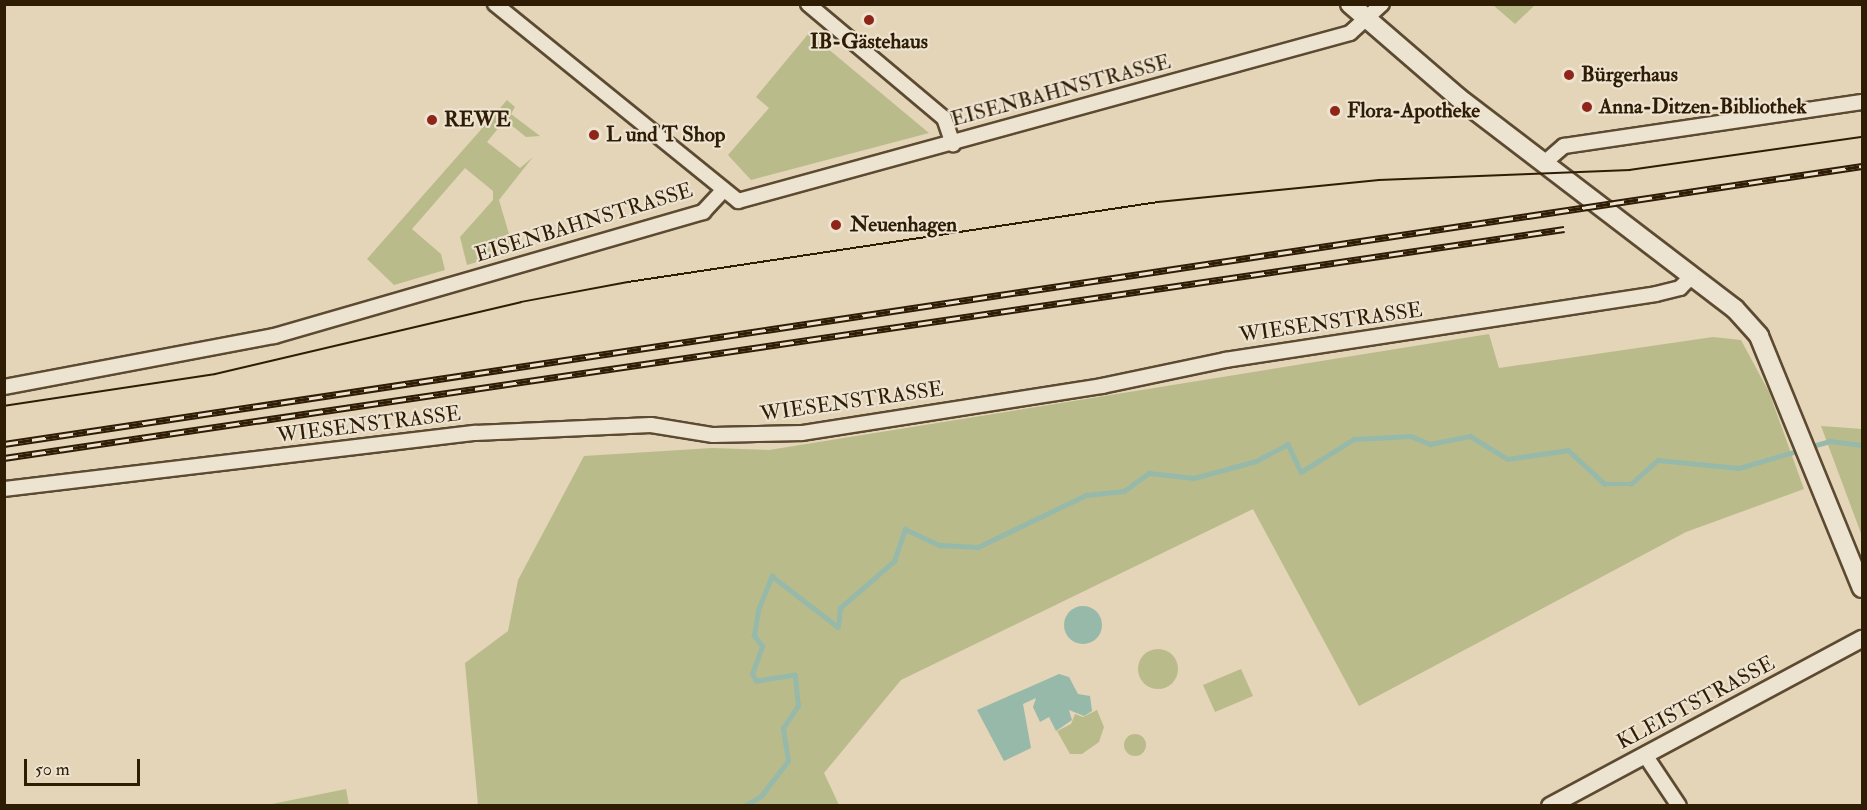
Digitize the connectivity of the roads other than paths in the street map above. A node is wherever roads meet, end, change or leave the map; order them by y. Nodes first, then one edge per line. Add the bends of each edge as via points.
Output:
1 (495, 4) edge
2 (808, 4) edge
3 (1350, 4) edge
4 (1382, 4) edge
5 (1368, 20) junction
6 (1863, 102) edge
7 (953, 144) junction
8 (1543, 164) junction
9 (721, 193) junction
10 (1693, 275) junction
11 (4, 387) edge
12 (4, 489) edge
13 (1863, 588) edge
14 (1863, 639) edge
15 (1645, 755) junction
16 (1550, 806) edge
17 (1679, 806) edge

1 - 9 street
2 - 7 street via 944,118
3 - 5 main road
4 - 5 street, EISENBAHNSTRASSE
5 - 7 street, EISENBAHNSTRASSE via 1350,33
5 - 8 main road
6 - 8 street via 1564,146
7 - 9 street, EISENBAHNSTRASSE via 738,201
8 - 10 main road
9 - 11 street, EISENBAHNSTRASSE via 703,212 274,336
10 - 12 street, WIESENSTRASSE via 1680,288 1656,294 1226,360 1102,386 802,433 713,435 651,425 475,433
10 - 13 main road via 1762,339
14 - 15 street, KLEISTSTRASSE
15 - 16 street, KLEISTSTRASSE
15 - 17 street

